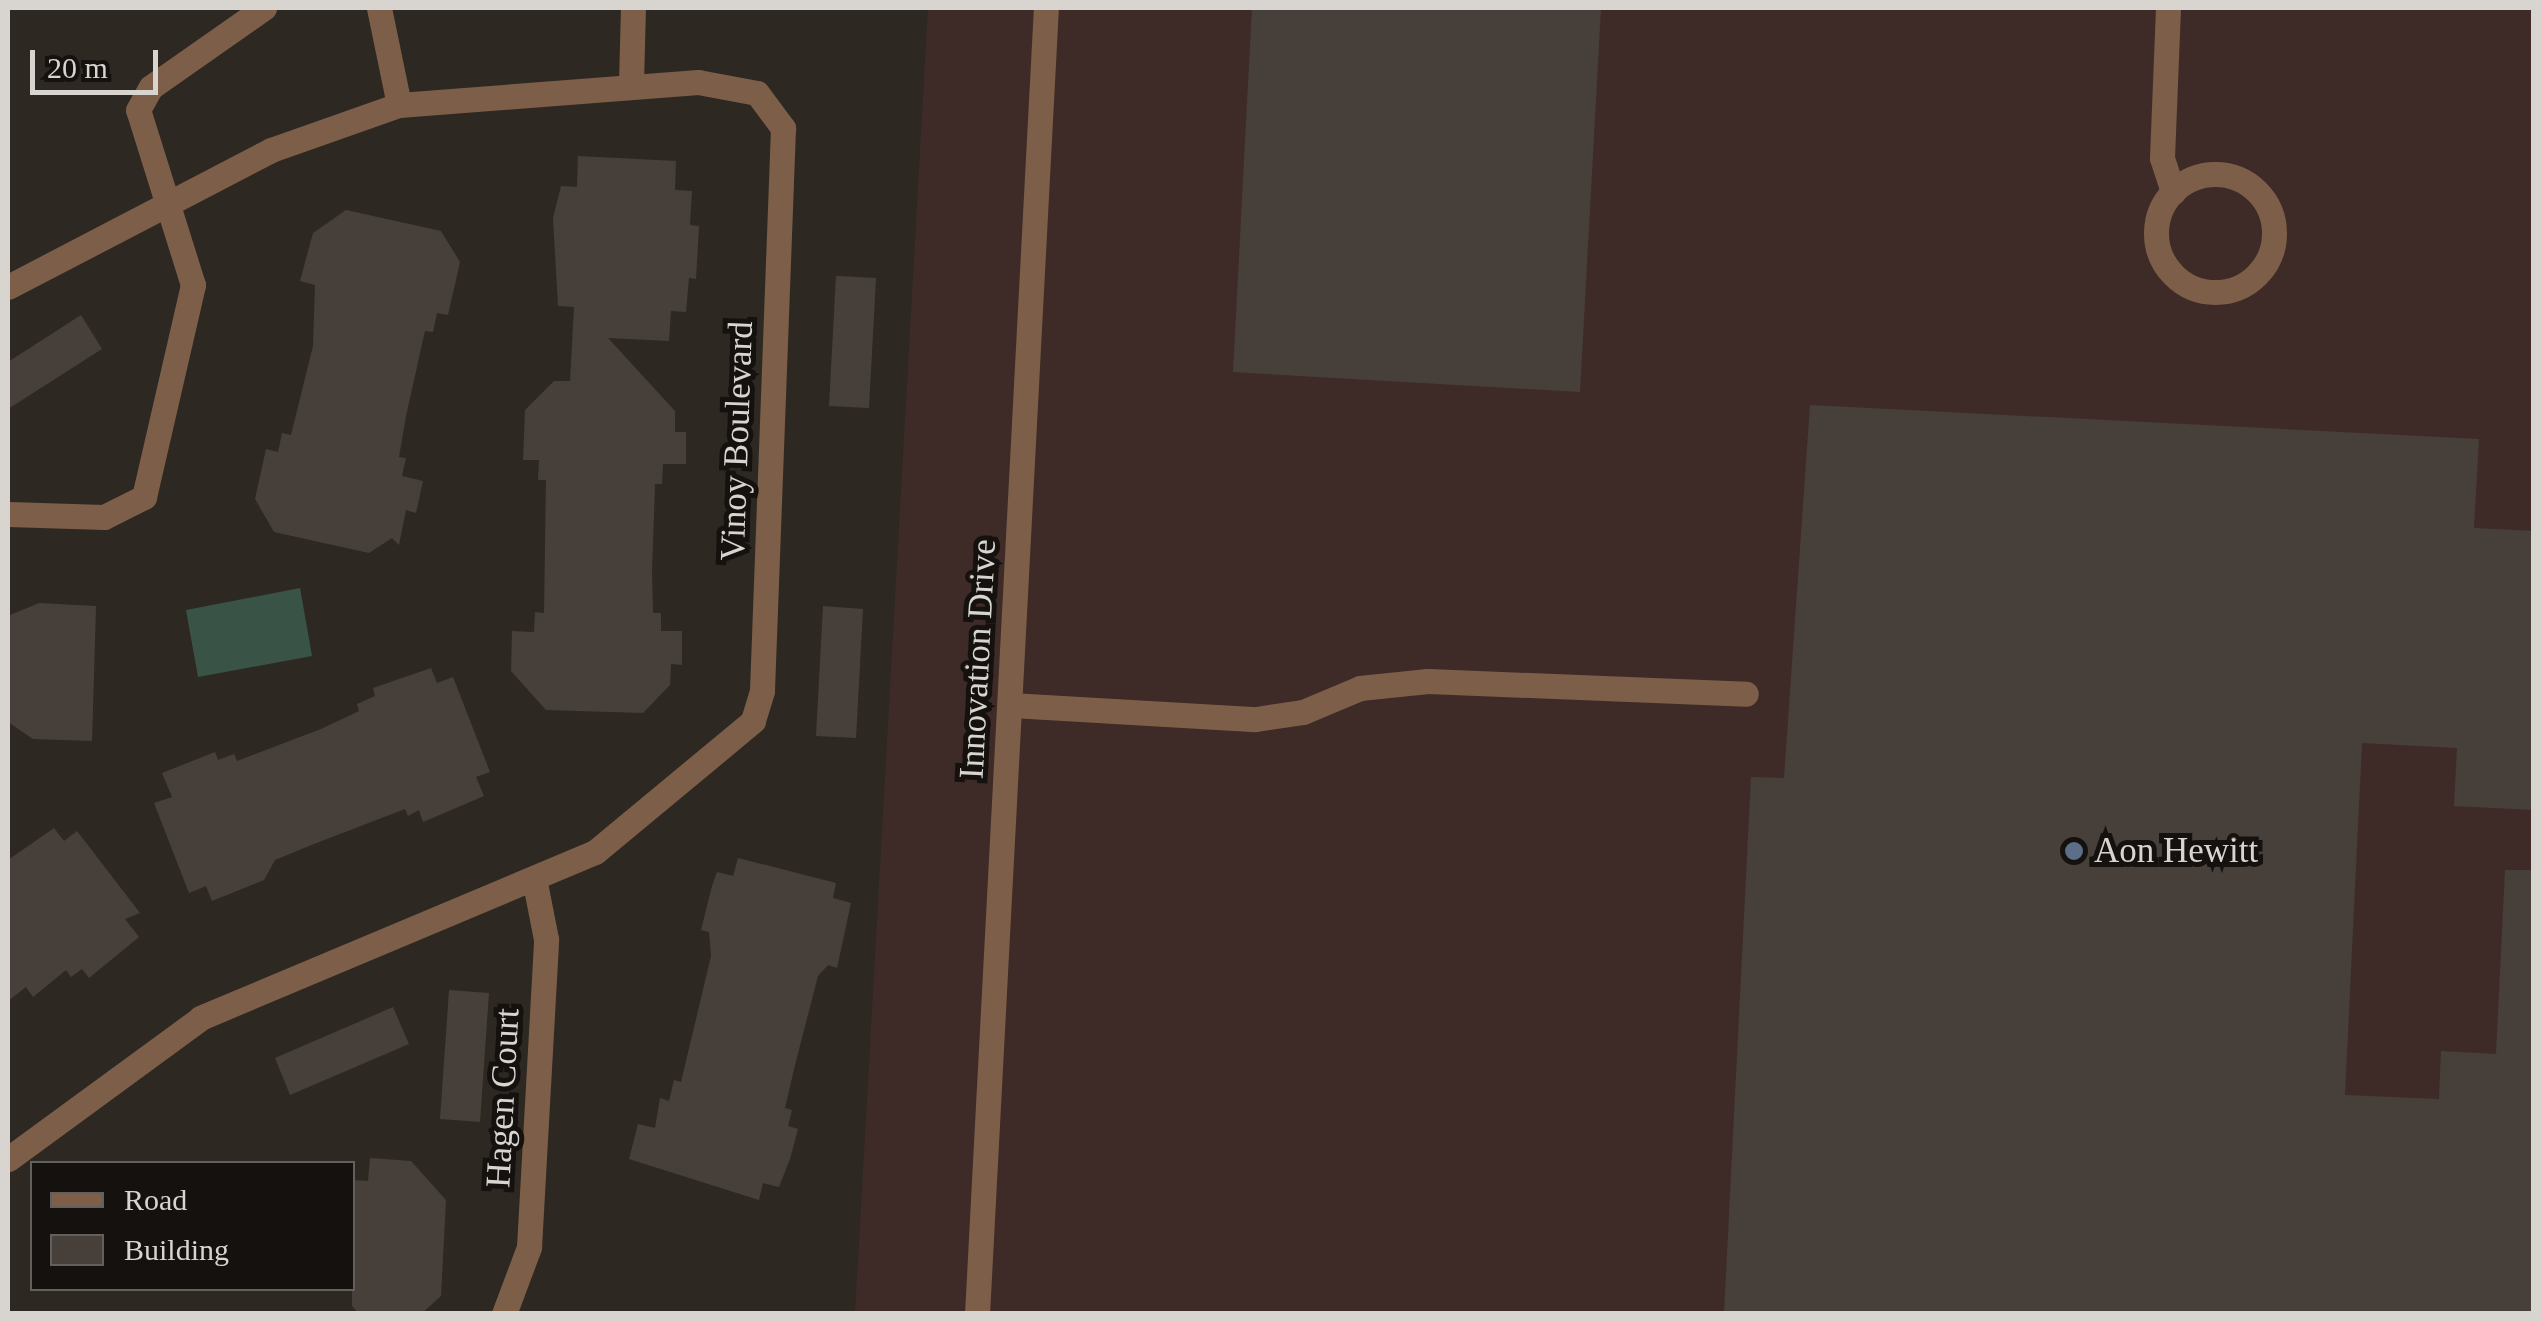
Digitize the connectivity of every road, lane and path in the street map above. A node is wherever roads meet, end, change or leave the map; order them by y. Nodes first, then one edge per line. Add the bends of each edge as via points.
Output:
1 (264, 8) edge
2 (379, 8) edge
3 (633, 8) edge
4 (1046, 8) edge
5 (2168, 8) edge
6 (631, 83) junction
7 (399, 105) junction
8 (2173, 192) junction
9 (166, 202) junction
10 (8, 287) edge
11 (8, 514) edge
12 (1746, 694) dead end
13 (1010, 705) junction
14 (536, 883) junction
15 (8, 1159) edge
16 (504, 1314) edge
17 (977, 1314) edge

1 - 9 street via 142,101 140,123
2 - 7 street
3 - 6 street
4 - 13 street, Innovation Drive
5 - 8 street via 2162,158
6 - 7 street, Vinoy Boulevard
6 - 14 street, Vinoy Boulevard via 742,87 771,102 783,128 762,692 743,735 595,852
7 - 9 street, Vinoy Boulevard via 270,150
8 - 8 street via 2156,238 2171,274 2224,293 2258,275 2270,259 2274,219 2252,185 2214,173
9 - 10 street, Vinoy Boulevard
9 - 11 street via 192,302 144,497 104,517
12 - 13 street via 1428,680 1360,688 1303,712 1256,719
13 - 17 street, Innovation Drive
14 - 15 street, Vinoy Boulevard via 201,1018
14 - 16 street, Hagen Court via 546,939 530,1246

